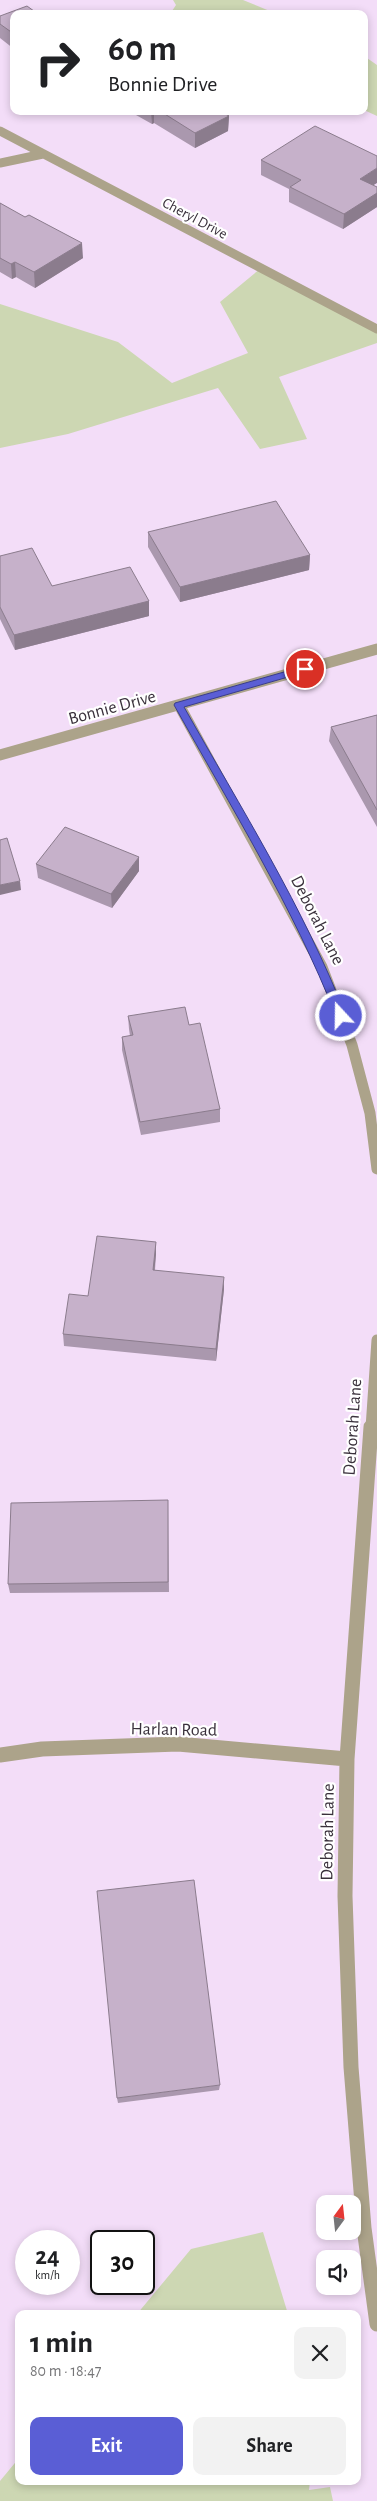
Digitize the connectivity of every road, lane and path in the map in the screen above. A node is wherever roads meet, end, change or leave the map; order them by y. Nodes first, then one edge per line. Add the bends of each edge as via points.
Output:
1 (0, 131) edge
2 (43, 154) junction
3 (0, 163) edge
4 (377, 329) edge
5 (377, 649) edge
6 (179, 705) junction
7 (0, 755) edge
8 (377, 1169) edge
9 (377, 1340) edge
10 (0, 1755) edge
11 (347, 1759) junction
12 (377, 2324) edge

1 - 2 street, Cheryl Drive
2 - 3 street
2 - 4 street, Cheryl Drive
5 - 6 street, Bonnie Drive
6 - 7 street, Bonnie Drive
6 - 8 street, Deborah Lane via 322,967 352,1045 370,1113
9 - 11 street, Deborah Lane
10 - 11 street, Harlan Road via 42,1749 178,1744
11 - 12 street, Deborah Lane via 345,1896 351,2067 364,2228

